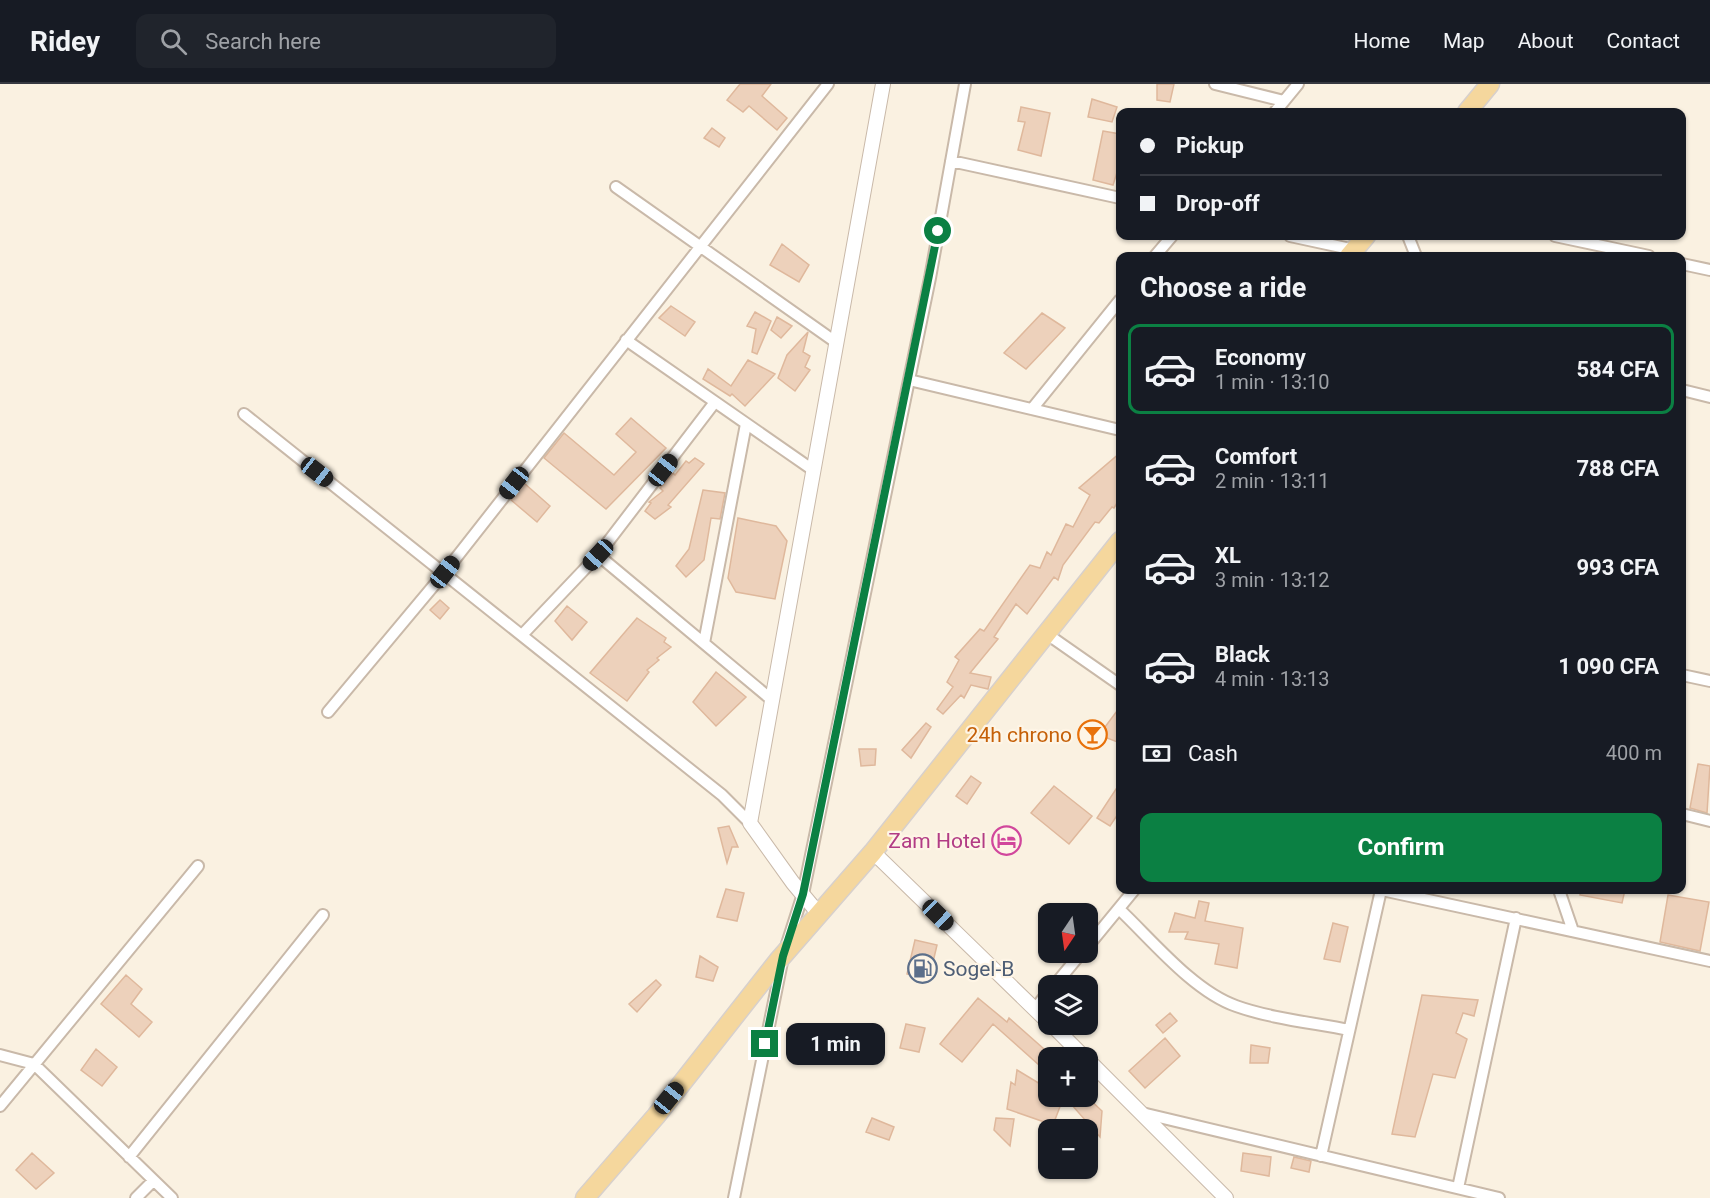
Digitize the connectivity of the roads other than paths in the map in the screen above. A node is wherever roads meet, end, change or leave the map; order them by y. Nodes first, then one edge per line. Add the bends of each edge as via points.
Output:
1 (828, 84) edge
2 (883, 84) edge
3 (965, 84) edge
4 (1215, 84) edge
5 (1298, 84) edge
6 (1490, 84) edge
7 (1284, 101) junction
8 (1278, 108) edge
9 (1470, 108) edge
10 (951, 161) junction
11 (616, 187) dead end
12 (1116, 197) edge
13 (1169, 240) edge
14 (1314, 240) edge
15 (1574, 240) edge
16 (698, 247) junction
17 (1357, 247) edge
18 (1158, 252) edge
19 (1630, 252) edge
20 (1686, 265) edge
21 (1710, 270) edge
22 (1116, 305) edge
23 (626, 340) junction
24 (837, 343) junction
25 (909, 380) junction
26 (1686, 391) edge
27 (1710, 397) edge
28 (715, 402) junction
29 (1032, 409) junction
30 (244, 414) dead end
31 (746, 424) junction
32 (1116, 429) edge
33 (813, 470) junction
34 (1116, 549) edge
35 (598, 555) junction
36 (445, 572) junction
37 (1047, 634) junction
38 (522, 635) junction
39 (704, 643) junction
40 (1686, 676) edge
41 (1710, 681) edge
42 (1116, 682) edge
43 (772, 700) junction
44 (328, 712) dead end
45 (1686, 815) edge
46 (1710, 820) edge
47 (750, 823) junction
48 (873, 852) junction
49 (198, 866) dead end
50 (803, 894) junction
51 (1131, 894) edge
52 (1381, 894) edge
53 (1401, 894) edge
54 (1560, 894) edge
55 (1119, 909) junction
56 (819, 914) junction
57 (323, 915) dead end
58 (1516, 918) junction
59 (1573, 931) junction
60 (1098, 934) edge
61 (783, 956) junction
62 (1710, 961) edge
63 (1073, 963) edge
64 (1063, 975) edge
65 (1038, 1005) edge
66 (1035, 1009) junction
67 (1038, 1012) edge
68 (1349, 1030) junction
69 (1062, 1035) edge
70 (1074, 1047) edge
71 (0, 1054) edge
72 (34, 1064) junction
73 (1098, 1071) edge
74 (0, 1106) edge
75 (1142, 1113) junction
76 (1321, 1156) junction
77 (129, 1157) junction
78 (153, 1181) junction
79 (1458, 1188) junction
80 (136, 1198) edge
81 (172, 1198) edge
82 (585, 1198) edge
83 (734, 1198) edge
84 (1226, 1198) edge
85 (1499, 1198) edge

1 - 16 street
2 - 24 street
3 - 10 street
4 - 7 street
5 - 7 street
6 - 9 main road
7 - 8 street
10 - 12 street
10 - 25 street
11 - 16 street
13 - 18 street
14 - 17 street
15 - 19 street
16 - 23 street
16 - 24 street
20 - 21 street
22 - 29 street
23 - 28 street
23 - 36 street
24 - 33 street
25 - 29 street
25 - 50 street
26 - 27 street
28 - 31 street
28 - 35 street
29 - 32 street
30 - 36 street
31 - 33 street
31 - 39 street
33 - 43 street
34 - 37 main road
35 - 38 street
35 - 39 street
36 - 38 street
36 - 44 street
37 - 42 street
37 - 48 main road
38 - 47 street via 722,795
39 - 43 street
40 - 41 street
43 - 47 street
45 - 46 street
47 - 50 street
48 - 56 main road
48 - 66 street
49 - 72 street
50 - 56 street
50 - 61 street
51 - 55 street
52 - 68 street
53 - 58 street
54 - 59 street
55 - 60 street
55 - 68 street via 1195,981 1236,1006
56 - 61 main road
57 - 77 street
58 - 59 street
58 - 79 street
59 - 62 street
61 - 82 main road via 656,1116
61 - 83 street
63 - 64 street
65 - 66 street
66 - 67 street
68 - 76 street
69 - 70 street
71 - 72 street
72 - 74 street
72 - 77 street
73 - 75 street
75 - 76 street
75 - 84 street
76 - 79 street
77 - 78 street
78 - 80 street
78 - 81 street
79 - 85 street

